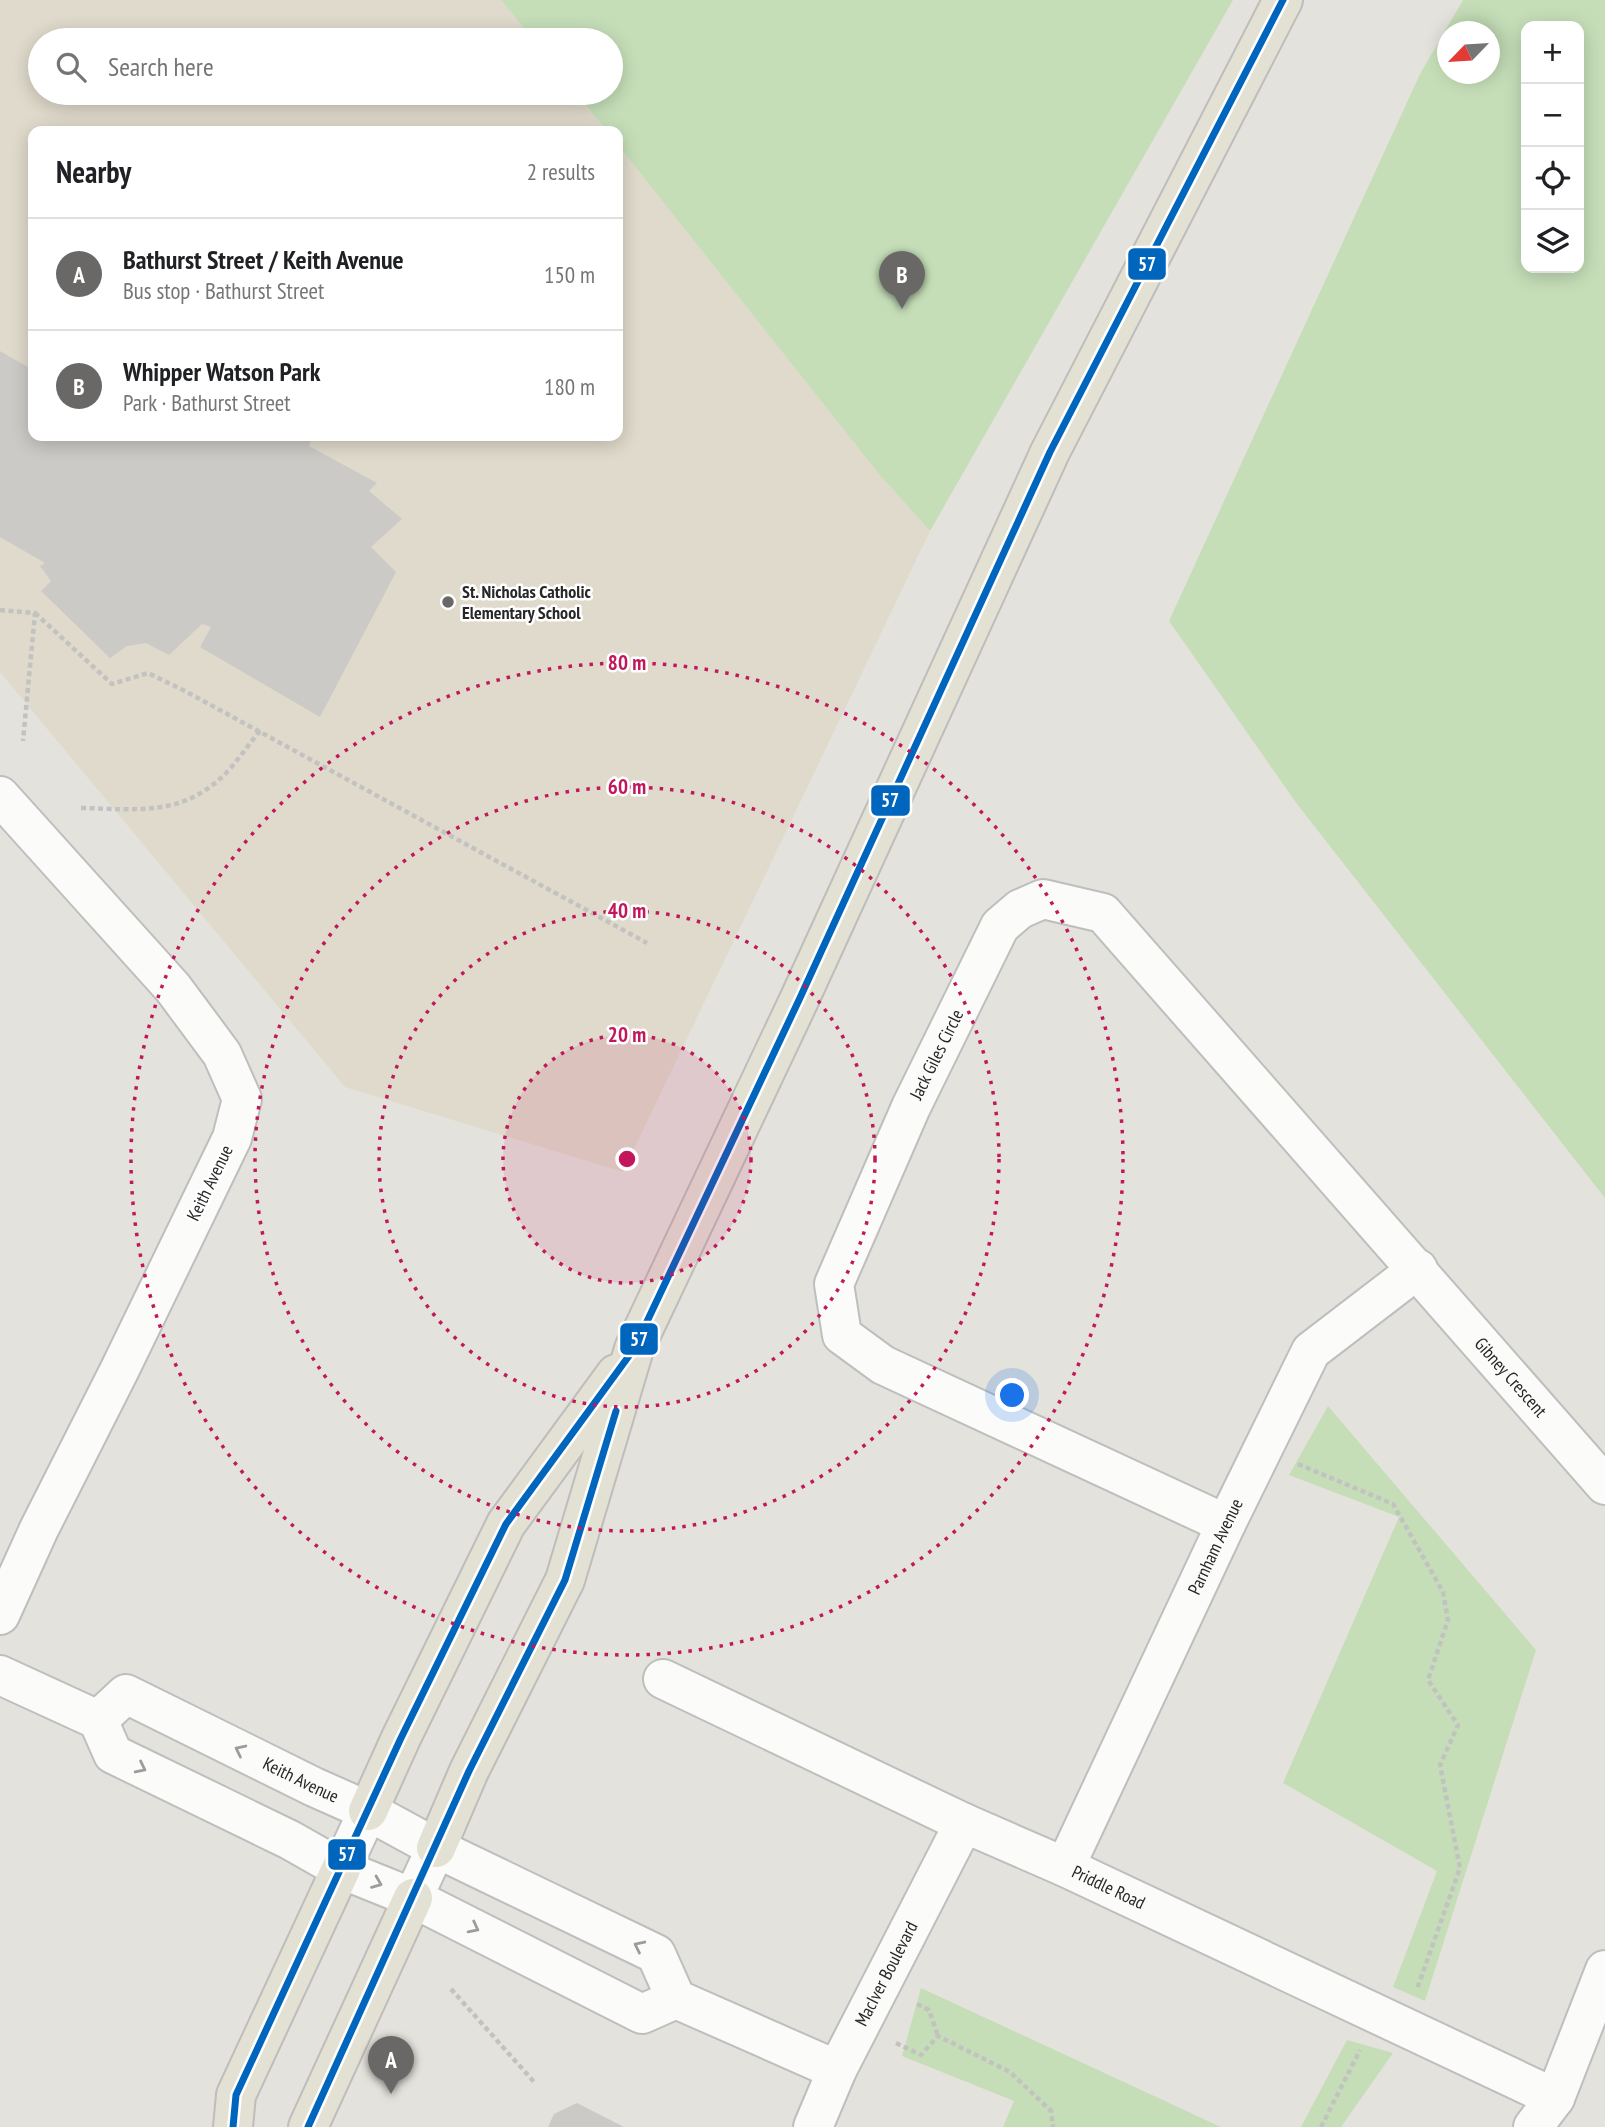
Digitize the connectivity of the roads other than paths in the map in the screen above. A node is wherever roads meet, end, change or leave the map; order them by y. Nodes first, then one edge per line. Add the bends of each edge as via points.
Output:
1 (1283, 0) edge
2 (0, 796) edge
3 (1418, 1269) junction
4 (634, 1349) junction
5 (1605, 1485) edge
6 (1226, 1524) junction
7 (0, 1615) edge
8 (0, 1675) edge
9 (663, 1679) dead end
10 (98, 1720) junction
11 (368, 1811) junction
12 (964, 1823) junction
13 (436, 1848) junction
14 (1065, 1867) junction
15 (341, 1869) junction
16 (413, 1898) junction
17 (1605, 1970) edge
18 (676, 1999) junction
19 (837, 2070) junction
20 (1544, 2112) edge
21 (233, 2127) edge
22 (308, 2127) edge
23 (813, 2127) edge

1 - 4 main road via 1050,452
2 - 7 street, Keith Avenue via 173,988 222,1054 242,1099 232,1138
3 - 5 street, Gibney Crescent
3 - 6 street, Parnham Avenue via 1311,1351
3 - 6 street, Jack Giles Circle via 1103,913 1043,899 1020,909 1000,926 911,1107 834,1284 842,1335 883,1364
4 - 11 main road via 506,1524
4 - 13 main road via 565,1580 469,1771
6 - 14 street, Parnham Avenue
8 - 10 street
9 - 12 street, Priddle Road
11 -> 10 street, Keith Avenue via 126,1694
10 -> 15 street via 113,1754
11 - 13 street, Keith Avenue
11 - 15 street
12 - 14 street, Priddle Road
12 - 19 street, MacIver Boulevard
13 - 16 street
18 -> 13 street, Keith Avenue via 656,1954
14 - 20 street, Priddle Road via 1391,2020
15 -> 16 street
15 - 21 main road via 236,2095
16 -> 18 street via 642,2014
16 - 22 main road
17 - 20 street
18 - 19 street
19 - 23 street, MacIver Boulevard

